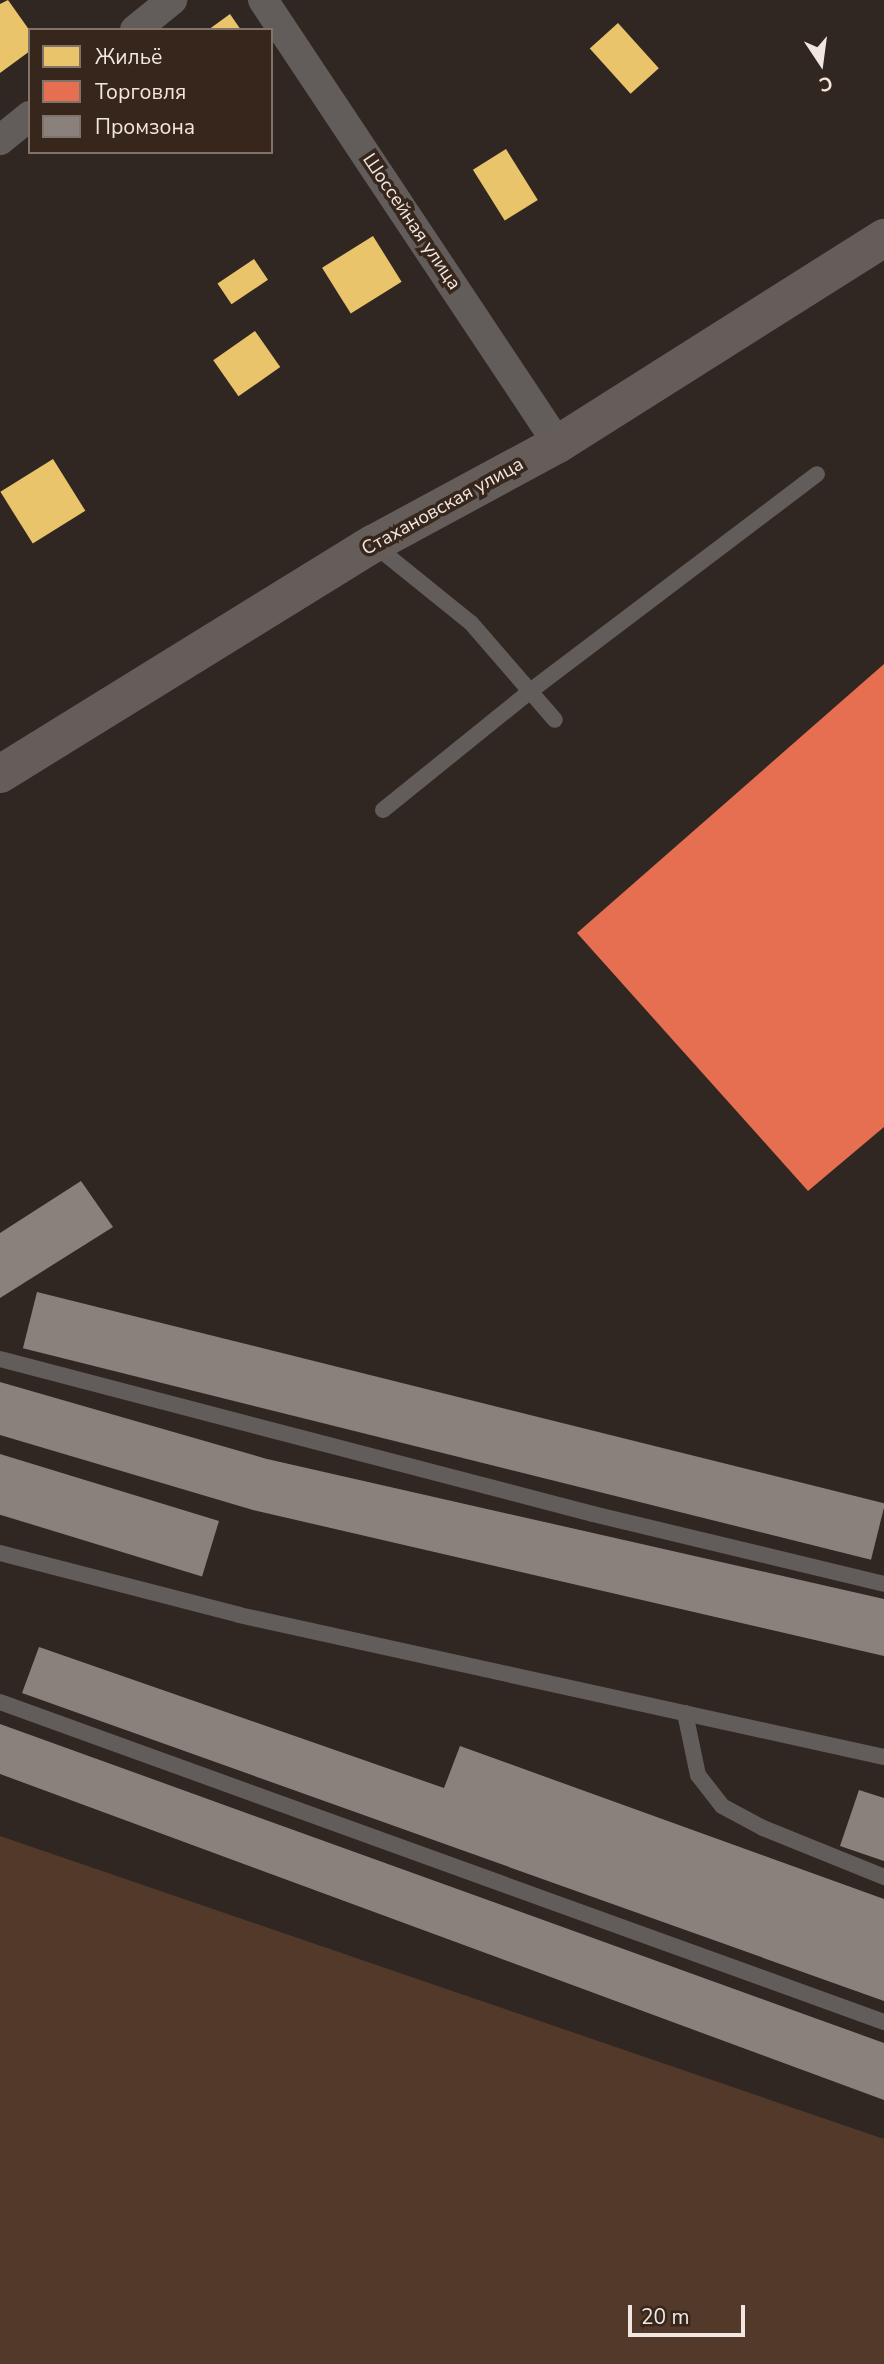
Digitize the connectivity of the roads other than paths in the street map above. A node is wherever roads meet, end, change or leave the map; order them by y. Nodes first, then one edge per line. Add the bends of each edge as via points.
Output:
1 (172, 0) edge
2 (263, 0) edge
3 (137, 28) edge
4 (28, 118) edge
5 (0, 141) edge
6 (884, 238) edge
7 (558, 444) junction
8 (817, 474) dead end
9 (373, 544) junction
10 (529, 692) junction
11 (555, 720) dead end
12 (0, 774) edge
13 (383, 810) dead end
14 (0, 1359) edge
15 (0, 1553) edge
16 (884, 1584) edge
17 (0, 1702) edge
18 (685, 1713) junction
19 (884, 1757) edge
20 (884, 1877) edge
21 (884, 2022) edge

1 - 3 street
2 - 7 street, Шоссейная улица
4 - 5 street
6 - 7 main road, Стахановская улица
7 - 9 main road, Стахановская улица
8 - 10 lane
9 - 10 lane via 471,623
9 - 12 main road, Стахановская улица
10 - 11 lane
10 - 13 lane
14 - 16 lane via 593,1514
15 - 18 lane via 239,1615
17 - 21 lane
18 - 19 lane
18 - 20 lane via 698,1774 722,1806 763,1828

